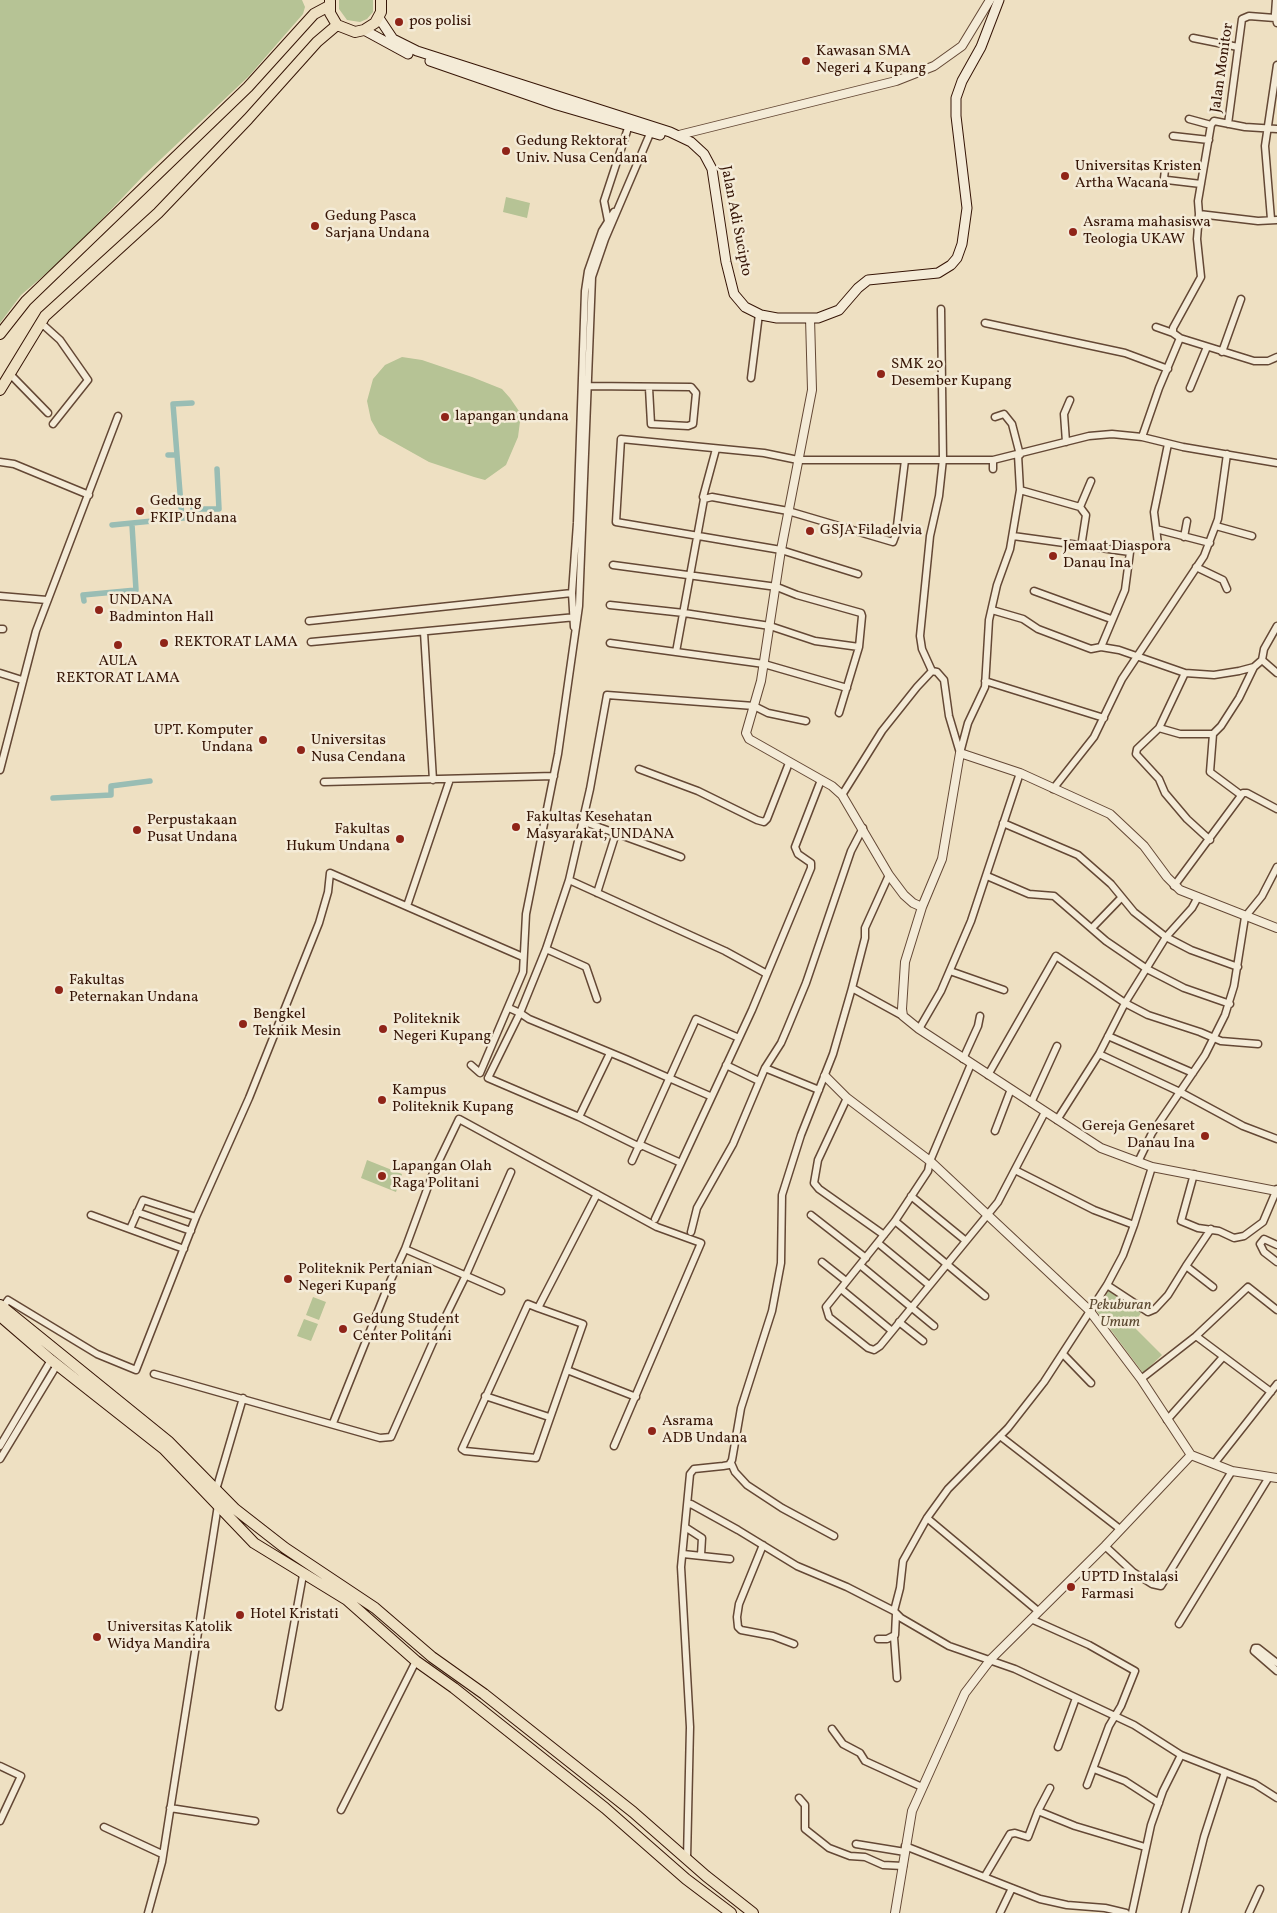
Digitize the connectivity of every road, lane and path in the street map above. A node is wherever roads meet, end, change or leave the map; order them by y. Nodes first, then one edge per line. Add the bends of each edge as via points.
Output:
1 (990, 0) edge
2 (999, 0) edge
3 (1276, 0) edge
4 (327, 2) edge
5 (384, 2) edge
6 (379, 18) junction
7 (1276, 20) edge
8 (337, 25) junction
9 (364, 30) junction
10 (1193, 38) dead end
11 (1238, 47) junction
12 (1277, 65) edge
13 (1189, 119) dead end
14 (630, 124) junction
15 (1228, 124) junction
16 (1211, 125) junction
17 (1268, 129) junction
18 (1277, 129) edge
19 (652, 130) junction
20 (679, 135) junction
21 (1173, 136) dead end
22 (1209, 140) junction
23 (1165, 170) dead end
24 (1201, 184) junction
25 (619, 209) junction
26 (1199, 214) junction
27 (1274, 220) edge
28 (608, 221) junction
29 (602, 239) junction
30 (1241, 303) dead end
31 (941, 309) dead end
32 (758, 314) junction
33 (810, 318) junction
34 (40, 322) junction
35 (985, 323) dead end
36 (1156, 327) dead end
37 (1173, 333) junction
38 (0, 334) edge
39 (1180, 338) junction
40 (1206, 347) junction
41 (1222, 352) junction
42 (1277, 357) edge
43 (1168, 369) junction
44 (9, 372) junction
45 (751, 378) dead end
46 (1, 386) edge
47 (585, 386) junction
48 (649, 388) junction
49 (1190, 388) dead end
50 (1070, 400) dead end
51 (48, 413) dead end
52 (118, 416) dead end
53 (995, 418) dead end
54 (53, 424) dead end
55 (1142, 437) junction
56 (1066, 442) junction
57 (1168, 444) junction
58 (716, 449) junction
59 (1227, 454) junction
60 (1019, 455) junction
61 (943, 459) junction
62 (798, 460) junction
63 (905, 460) junction
64 (992, 460) junction
65 (0, 462) edge
66 (1277, 463) edge
67 (993, 469) dead end
68 (1091, 481) dead end
69 (1020, 490) junction
70 (89, 495) junction
71 (704, 499) junction
72 (1080, 507) junction
73 (580, 508) junction
74 (788, 512) junction
75 (1187, 521) dead end
76 (1216, 526) junction
77 (1156, 529) junction
78 (696, 536) junction
79 (1013, 536) junction
80 (1252, 536) dead end
81 (1184, 537) junction
82 (1158, 544) dead end
83 (1210, 544) junction
84 (1081, 547) junction
85 (781, 550) junction
86 (614, 565) dead end
87 (1196, 567) junction
88 (858, 574) dead end
89 (689, 575) junction
90 (777, 587) junction
91 (1227, 589) dead end
92 (1034, 591) dead end
93 (572, 593) junction
94 (0, 596) edge
95 (47, 600) junction
96 (610, 605) dead end
97 (992, 610) junction
98 (684, 613) junction
99 (575, 618) junction
100 (1111, 619) junction
101 (309, 621) dead end
102 (770, 626) junction
103 (1277, 626) edge
104 (424, 632) junction
105 (311, 642) dead end
106 (610, 643) dead end
107 (858, 647) junction
108 (1101, 647) junction
109 (676, 652) junction
110 (1138, 656) junction
111 (1262, 660) junction
112 (764, 664) junction
113 (1254, 667) junction
114 (932, 671) junction
115 (0, 673) edge
116 (1185, 673) junction
117 (1277, 673) edge
118 (22, 680) junction
119 (985, 681) junction
120 (847, 688) junction
121 (754, 706) junction
122 (839, 712) dead end
123 (1104, 718) junction
124 (806, 721) dead end
125 (1159, 728) junction
126 (1213, 734) junction
127 (960, 753) junction
128 (789, 763) junction
129 (639, 769) dead end
130 (0, 770) edge
131 (1020, 773) junction
132 (554, 776) junction
133 (450, 779) junction
134 (433, 780) junction
135 (821, 780) junction
136 (324, 782) dead end
137 (1053, 789) junction
138 (842, 795) junction
139 (1241, 795) junction
140 (1277, 809) edge
141 (582, 821) junction
142 (1003, 823) junction
143 (862, 828) junction
144 (616, 833) junction
145 (1210, 840) junction
146 (681, 857) dead end
147 (1277, 867) edge
148 (889, 875) junction
149 (987, 876) junction
150 (569, 880) junction
151 (1174, 886) junction
152 (597, 893) junction
153 (1198, 897) junction
154 (1121, 898) junction
155 (408, 906) junction
156 (922, 907) junction
157 (1245, 917) junction
158 (1092, 928) junction
159 (1277, 928) edge
160 (1166, 937) junction
161 (546, 949) junction
162 (523, 957) junction
163 (1238, 967) junction
164 (1147, 969) junction
165 (950, 971) junction
166 (767, 974) junction
167 (852, 988) junction
168 (1004, 990) dead end
169 (597, 999) dead end
170 (1125, 1003) junction
171 (1230, 1004) junction
172 (509, 1008) junction
173 (520, 1012) junction
174 (903, 1016) junction
175 (980, 1016) dead end
176 (919, 1029) junction
177 (1108, 1036) junction
178 (1214, 1037) junction
179 (739, 1038) junction
180 (1258, 1044) dead end
181 (1057, 1046) dead end
182 (610, 1053) junction
183 (1099, 1054) junction
184 (963, 1059) junction
185 (971, 1064) junction
186 (471, 1065) dead end
187 (726, 1065) junction
188 (765, 1068) junction
189 (1193, 1074) junction
190 (988, 1075) junction
191 (825, 1076) junction
192 (670, 1077) junction
193 (759, 1081) junction
194 (1011, 1089) junction
195 (819, 1090) junction
196 (1180, 1092) junction
197 (710, 1096) junction
198 (847, 1098) junction
199 (1031, 1103) junction
200 (1044, 1112) junction
201 (579, 1117) junction
202 (1058, 1120) junction
203 (995, 1131) dead end
204 (1277, 1139) edge
205 (640, 1146) junction
206 (930, 1161) junction
207 (632, 1162) dead end
208 (1138, 1162) junction
209 (681, 1163) junction
210 (1152, 1167) junction
211 (1015, 1170) junction
212 (511, 1172) dead end
213 (1194, 1174) junction
214 (1277, 1190) edge
215 (598, 1194) junction
216 (911, 1196) junction
217 (137, 1212) junction
218 (987, 1214) junction
219 (91, 1215) dead end
220 (810, 1215) dead end
221 (196, 1217) junction
222 (654, 1219) dead end
223 (895, 1221) junction
224 (1134, 1225) junction
225 (1211, 1229) junction
226 (130, 1230) junction
227 (191, 1231) junction
228 (691, 1232) dead end
229 (884, 1234) junction
230 (966, 1241) junction
231 (878, 1243) junction
232 (1277, 1245) edge
233 (184, 1249) junction
234 (405, 1249) junction
235 (866, 1258) junction
236 (822, 1262) dead end
237 (1277, 1262) edge
238 (947, 1264) junction
239 (860, 1265) junction
240 (1186, 1266) junction
241 (466, 1275) junction
242 (846, 1281) junction
243 (930, 1285) junction
244 (1107, 1285) junction
245 (1213, 1287) dead end
246 (840, 1289) junction
247 (501, 1291) dead end
248 (984, 1296) dead end
249 (911, 1307) junction
250 (538, 1308) junction
251 (1, 1309) edge
252 (1089, 1310) junction
253 (1277, 1310) edge
254 (899, 1322) junction
255 (934, 1326) dead end
256 (892, 1331) junction
257 (1196, 1336) junction
258 (923, 1342) dead end
259 (1062, 1354) junction
260 (1223, 1357) junction
261 (54, 1362) junction
262 (567, 1370) junction
263 (154, 1374) dead end
264 (1141, 1379) junction
265 (1092, 1383) dead end
266 (1277, 1384) edge
267 (1271, 1392) junction
268 (485, 1396) junction
269 (636, 1397) junction
270 (244, 1398) junction
271 (549, 1417) junction
272 (1167, 1420) junction
273 (333, 1424) junction
274 (1000, 1436) junction
275 (0, 1446) edge
276 (614, 1446) dead end
277 (1191, 1455) junction
278 (0, 1459) edge
279 (731, 1462) junction
280 (1214, 1464) junction
281 (1232, 1470) junction
282 (1273, 1477) edge
283 (216, 1490) junction
284 (687, 1504) junction
285 (218, 1505) junction
286 (927, 1518) junction
287 (684, 1527) junction
288 (1120, 1529) junction
289 (264, 1532) junction
290 (834, 1536) dead end
291 (254, 1543) junction
292 (763, 1545) junction
293 (1105, 1546) junction
294 (683, 1554) junction
295 (701, 1555) junction
296 (730, 1558) dead end
297 (303, 1575) junction
298 (1038, 1611) junction
299 (895, 1613) junction
300 (1031, 1619) junction
301 (1179, 1624) dead end
302 (894, 1637) junction
303 (878, 1639) dead end
304 (794, 1644) dead end
305 (991, 1659) junction
306 (416, 1661) junction
307 (1277, 1663) edge
308 (1277, 1671) edge
309 (897, 1678) dead end
310 (1076, 1698) junction
311 (279, 1707) dead end
312 (1114, 1716) junction
313 (832, 1728) dead end
314 (535, 1736) junction
315 (526, 1746) junction
316 (1058, 1747) dead end
317 (1181, 1755) junction
318 (0, 1766) edge
319 (1094, 1769) junction
320 (1225, 1772) junction
321 (1088, 1785) dead end
322 (922, 1787) junction
323 (1050, 1788) dead end
324 (799, 1798) dead end
325 (1277, 1798) edge
326 (1158, 1803) junction
327 (170, 1808) junction
328 (341, 1810) dead end
329 (1038, 1811) junction
330 (0, 1820) edge
331 (255, 1821) dead end
332 (104, 1827) dead end
333 (856, 1844) dead end
334 (1145, 1847) junction
335 (905, 1849) junction
336 (162, 1854) junction
337 (687, 1859) junction
338 (903, 1866) junction
339 (985, 1876) junction
340 (711, 1880) junction
341 (1012, 1888) junction
342 (1260, 1888) dead end
343 (702, 1891) junction
344 (148, 1913) edge
345 (731, 1913) edge
346 (753, 1913) edge
347 (894, 1913) edge
348 (1000, 1913) edge
349 (1126, 1913) edge
350 (1132, 1913) edge
351 (1185, 1913) edge
352 (1249, 1913) edge

1 - 20 street via 962,46 934,66 896,81
2 - 33 main road, Jalan Adi Sucipto via 956,98 967,208 957,258 938,273 868,280 835,313
3 - 7 street, Jalan Monitor
4 - 8 highway
4 - 38 highway via 248,87 26,301
5 - 6 highway
6 - 9 highway
6 - 14 main road, Jalan Adi Sucipto via 393,39 417,52
7 - 11 street, Jalan Monitor via 1243,18
8 - 9 highway via 355,32
8 - 34 highway via 158,213
9 - 14 main road, Jalan Adi Sucipto via 413,56
10 - 11 street
11 - 15 street, Jalan Monitor
12 - 17 street
13 - 16 street
14 - 19 main road, Jalan Adi Sucipto
14 - 28 street via 604,201
15 - 16 street, Jalan Monitor via 1214,121
15 - 17 street, Jalan Monitor
16 - 22 street, Jalan Monitor
17 - 18 street, Jalan Monitor
17 - 27 street via 1265,152
19 - 20 main road, Jalan Adi Sucipto via 658,135 670,132
19 - 25 street
20 - 32 main road, Jalan Adi Sucipto via 691,142 709,162 734,294 745,307
21 - 22 street
22 - 24 street, Jalan Monitor
23 - 24 street via 1164,178 1168,180
24 - 26 street, Jalan Monitor
25 - 28 street
25 - 29 street
26 - 27 street
26 - 37 street, Jalan Monitor via 1196,239 1201,277
28 - 29 street
29 - 47 street via 588,291
30 - 41 street
31 - 61 street
32 - 33 main road, Jalan Adi Sucipto via 777,318
32 - 45 street
33 - 62 street via 813,378
34 - 44 highway
34 - 54 street via 60,340 88,380
35 - 43 street via 1125,353
36 - 37 street
37 - 39 street
39 - 40 street
39 - 43 street
40 - 41 street
40 - 49 street
41 - 42 street via 1261,362
43 - 55 street
44 - 46 highway
44 - 51 street
47 - 48 street
47 - 73 street
48 - 48 street via 651,424 693,424 694,388
50 - 56 street via 1064,414
52 - 70 street
53 - 60 street via 1004,414 1012,424
55 - 56 street via 1098,435
55 - 57 street
56 - 60 street
57 - 59 street
57 - 77 street via 1155,504
58 - 62 street
58 - 71 street
58 - 78 street via 620,440 616,522
59 - 66 street
59 - 76 street
60 - 64 street
60 - 69 street
61 - 63 street
61 - 64 street
61 - 114 street via 930,536 920,636
62 - 63 street
62 - 74 street
63 - 74 street via 893,542
64 - 67 street
65 - 70 street via 14,464
68 - 72 street
69 - 72 street
69 - 79 street
70 - 95 street
71 - 74 street via 712,497
71 - 78 street
72 - 84 street via 1086,516
73 - 93 street
73 - 99 street
74 - 85 street
75 - 81 street
76 - 80 street
76 - 83 street
77 - 81 street
77 - 82 street
78 - 85 street
78 - 89 street
79 - 84 street
79 - 97 street
81 - 83 street
83 - 87 street
84 - 100 street via 1128,551 1131,554 1125,590
85 - 88 street
85 - 90 street
86 - 89 street
87 - 91 street via 1223,580
87 - 110 street
89 - 90 street
89 - 98 street
90 - 102 street
90 - 107 street via 861,613
92 - 100 street
93 - 99 street
93 - 101 street
94 - 95 street
95 - 118 street
96 - 98 street
97 - 108 street via 1023,619 1038,629 1091,649
97 - 119 street via 986,635
98 - 102 street
98 - 109 street
99 - 104 street
99 - 132 street
100 - 108 street
102 - 107 street via 816,641
102 - 112 street
103 - 111 street via 1264,649
104 - 105 street
104 - 134 street
106 - 109 street
107 - 120 street
108 - 110 street
109 - 112 street
110 - 116 street
110 - 123 street via 1122,679
111 - 113 street
111 - 117 street
112 - 120 street
112 - 121 street
113 - 116 street via 1214,675
113 - 126 street via 1239,698
114 - 127 street via 944,680
114 - 138 street via 882,732
115 - 118 street
116 - 125 street
118 - 130 street
119 - 123 street
119 - 127 street
120 - 122 street
121 - 124 street via 768,713
121 - 128 street via 746,730 747,737
121 - 141 street via 606,695
123 - 137 street via 1094,737
125 - 126 street via 1180,734
125 - 145 street via 1136,749 1136,756 1159,779 1165,793 1187,819
126 - 139 street via 1210,772
127 - 131 street
127 - 156 street via 942,859
128 - 129 street via 764,822 698,791
128 - 135 street
131 - 137 street
131 - 142 street
132 - 133 street
132 - 162 street via 526,914
133 - 134 street
133 - 155 street
134 - 136 street
135 - 138 street
135 - 166 street via 795,847 798,854 811,863 811,868
137 - 151 street via 1110,814 1144,846
138 - 143 street
139 - 140 street via 1247,793
139 - 145 street
141 - 144 street
141 - 150 street
142 - 149 street
142 - 154 street via 1075,853 1097,870
143 - 148 street
143 - 188 street via 798,1002 781,1043
144 - 146 street
144 - 152 street
145 - 151 street
147 - 157 street via 1262,896
148 - 156 street via 908,899
148 - 167 street via 865,928
149 - 158 street via 1030,894 1052,895
149 - 165 street
150 - 152 street
150 - 161 street
151 - 153 street
152 - 166 street via 725,951
153 - 157 street
153 - 160 street
154 - 158 street
154 - 160 street
155 - 162 street
155 - 221 street via 330,873 318,923 249,1098
156 - 174 street via 905,962
157 - 159 street
157 - 163 street
158 - 164 street
160 - 163 street
160 - 164 street
161 - 169 street via 586,967
161 - 173 street
162 - 172 street via 522,977
163 - 171 street
164 - 170 street
164 - 171 street via 1184,988
165 - 168 street
165 - 176 street
166 - 179 street
167 - 174 street
167 - 191 street
170 - 177 street
170 - 178 street via 1160,1020
170 - 190 street via 1056,956
171 - 178 street
172 - 173 street
172 - 186 street via 480,1073
173 - 182 street via 523,1017
173 - 201 street via 488,1078
174 - 176 street
175 - 184 street
176 - 184 street
177 - 183 street
177 - 189 street
178 - 180 street via 1221,1041
178 - 189 street
179 - 187 street
179 - 192 street via 696,1019
181 - 199 street
182 - 192 street
182 - 201 street
183 - 196 street
183 - 202 street
184 - 185 street
185 - 190 street
185 - 206 street
187 - 193 street
187 - 197 street
188 - 193 street
188 - 195 street
189 - 196 street
190 - 194 street
191 - 195 street
191 - 198 street
192 - 197 street
192 - 205 street
193 - 228 street via 732,1144 698,1208
194 - 199 street
194 - 203 street
195 - 279 street via 782,1195 781,1263 772,1310 741,1408
196 - 204 street via 1243,1126
196 - 208 street via 1152,1133
197 - 209 street
198 - 206 street
198 - 229 street via 818,1160 814,1183
199 - 200 street
200 - 202 street
200 - 211 street
201 - 205 street
202 - 208 street via 1101,1148
205 - 207 street
205 - 209 street
206 - 216 street via 928,1170
206 - 218 street
208 - 210 street
209 - 222 street
210 - 213 street
210 - 224 street
211 - 218 street via 998,1202
211 - 224 street via 1094,1210
212 - 241 street
213 - 214 street
213 - 225 street via 1181,1219 1184,1223
214 - 225 street via 1268,1214 1247,1235 1234,1238
215 - 234 street via 459,1119 433,1173
215 - 250 street
215 - 269 street via 657,1226 701,1243
216 - 223 street
216 - 230 street
217 - 221 street via 145,1200
217 - 226 street
217 - 227 street
218 - 230 street
218 - 252 street
219 - 226 street
220 - 235 street
221 - 227 street
223 - 229 street
223 - 238 street
224 - 244 street
225 - 240 street
226 - 233 street
227 - 233 street
229 - 231 street
230 - 238 street
231 - 235 street
231 - 243 street
232 - 237 street via 1264,1239 1260,1244 1261,1249
233 - 251 street via 136,1370 97,1354 8,1300
234 - 241 street
234 - 273 street
235 - 239 street
236 - 242 street
238 - 243 street
238 - 248 street
239 - 242 street
239 - 249 street
240 - 244 street via 1168,1295 1148,1312
240 - 245 street
241 - 247 street
241 - 273 street via 391,1437 380,1438
242 - 246 street
243 - 249 street
244 - 252 street
246 - 256 street
246 - 256 street via 826,1310 829,1317 871,1350 880,1346
249 - 254 street
249 - 255 street
250 - 262 street via 584,1324
250 - 268 street via 528,1304
251 - 261 highway
251 - 283 highway via 169,1442
252 - 259 street
252 - 264 street
253 - 257 street via 1248,1287
254 - 256 street
254 - 258 street
257 - 260 street
257 - 264 street
259 - 265 street
259 - 274 street via 1044,1382
260 - 267 street
260 - 272 street
261 - 275 street
261 - 278 street
261 - 285 highway via 164,1449
262 - 269 street
262 - 271 street
263 - 270 street
264 - 272 street
266 - 267 street
267 - 280 street
268 - 271 street
268 - 271 street via 462,1449 464,1451 536,1458
269 - 276 street
270 - 273 street
270 - 283 street
272 - 277 street
274 - 286 street via 948,1489
274 - 288 street
277 - 280 street
277 - 288 street
279 - 284 street via 692,1471
279 - 290 street via 747,1485
280 - 281 street
281 - 282 street
281 - 293 street via 1160,1586 1133,1572
282 - 301 street
283 - 289 highway
284 - 287 street
284 - 292 street
285 - 291 highway
285 - 327 street
286 - 298 street
286 - 299 street via 903,1561
287 - 294 street
287 - 295 street via 702,1538
288 - 293 street
289 - 291 highway
289 - 314 highway via 375,1608 432,1657
291 - 297 highway
292 - 299 street via 797,1566 847,1587
292 - 304 street via 739,1604 738,1627
293 - 298 street
294 - 295 street
294 - 337 street via 681,1589 691,1756
295 - 296 street
297 - 306 highway via 347,1600
297 - 311 street
298 - 300 street
299 - 302 street
299 - 305 street via 949,1646
300 - 305 street
300 - 312 street via 1089,1645 1135,1671
302 - 303 street
302 - 309 street
305 - 310 street
305 - 322 street via 961,1701
306 - 315 highway
306 - 328 street
307 - 308 street via 1255,1648 1254,1651
310 - 312 street
310 - 316 street
312 - 317 street
312 - 319 street
313 - 322 street via 843,1744 860,1753 865,1761
314 - 315 highway
314 - 337 highway via 633,1812
315 - 343 highway via 630,1828
317 - 320 street
317 - 326 street
318 - 330 street via 21,1776
319 - 321 street
319 - 326 street via 1125,1781
320 - 325 street via 1255,1784
320 - 351 street via 1206,1829
322 - 335 street via 908,1824
323 - 329 street
324 - 338 street via 805,1805 805,1829 829,1848 883,1865
326 - 334 street
327 - 331 street
327 - 336 street
329 - 334 street via 1074,1826
329 - 339 street via 1028,1836 1010,1834
332 - 336 street
333 - 335 street
334 - 350 street
335 - 338 street
335 - 339 street
336 - 344 street
337 - 340 highway
338 - 347 street
339 - 341 street
340 - 343 highway
340 - 346 highway
341 - 348 street
341 - 349 street via 1050,1902
342 - 352 street
343 - 345 highway

